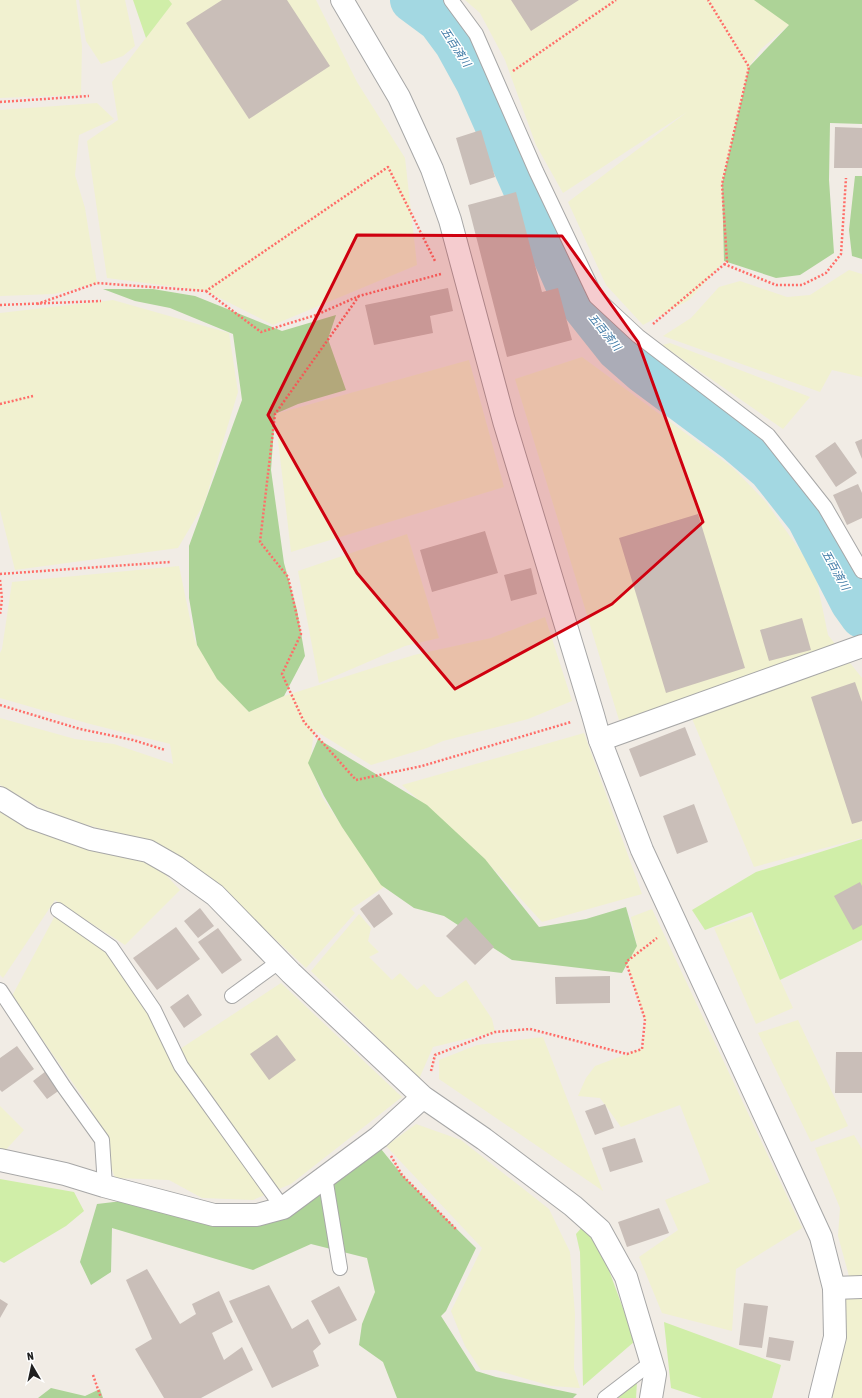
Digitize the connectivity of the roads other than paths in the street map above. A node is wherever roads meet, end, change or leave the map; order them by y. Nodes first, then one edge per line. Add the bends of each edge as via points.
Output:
1 (342, 0) edge
2 (451, 0) edge
3 (862, 571) edge
4 (859, 654) edge
5 (600, 740) junction
6 (0, 798) edge
7 (58, 910) dead end
8 (280, 961) junction
9 (1, 995) edge
10 (232, 996) dead end
11 (423, 1097) junction
12 (0, 1160) edge
13 (325, 1177) junction
14 (105, 1186) junction
15 (283, 1208) junction
16 (340, 1268) dead end
17 (862, 1287) edge
18 (834, 1288) junction
19 (652, 1362) junction
20 (605, 1398) edge
21 (651, 1398) edge
22 (820, 1398) edge

1 - 5 street via 399,97 432,169 450,220 502,414
2 - 3 lane via 476,34 536,171 596,297 638,336 768,435 825,507
4 - 5 street
5 - 18 street via 642,850 821,1237
6 - 8 street via 32,818 91,839 148,851 176,867 215,894
7 - 15 lane via 111,947 154,1010 181,1066
8 - 10 lane
8 - 11 street
9 - 14 lane via 102,1140
11 - 13 street via 379,1137
11 - 19 street via 573,1206 600,1230 626,1277
12 - 14 street via 65,1174
13 - 15 street
13 - 16 lane
14 - 15 street via 214,1216 257,1215
17 - 18 street
18 - 22 street via 835,1337
19 - 20 lane
19 - 21 street via 655,1374

